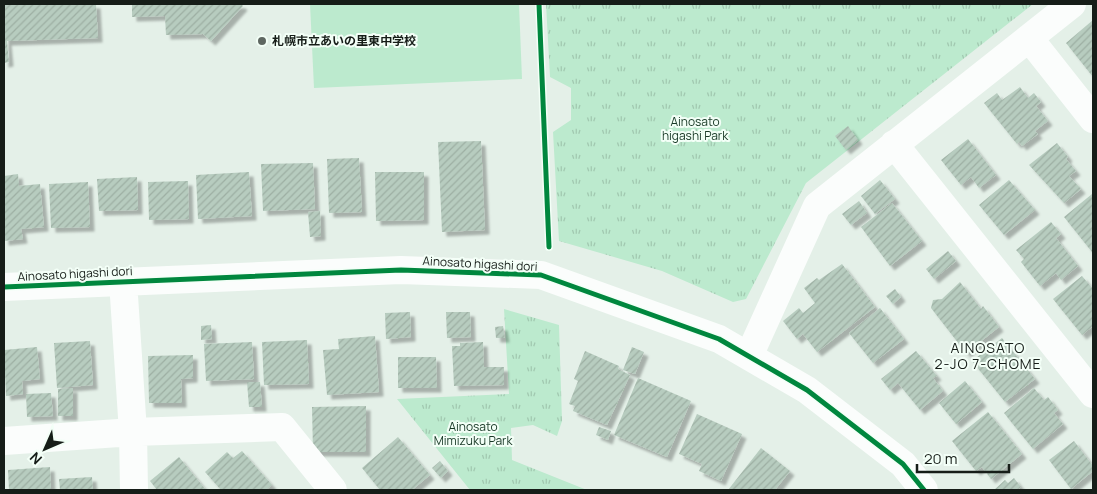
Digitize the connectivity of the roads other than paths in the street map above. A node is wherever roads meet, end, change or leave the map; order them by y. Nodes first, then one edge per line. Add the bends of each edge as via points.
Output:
1 (1072, 4) edge
2 (1029, 38) junction
3 (1093, 119) edge
4 (894, 144) junction
5 (123, 281) junction
6 (4, 287) edge
7 (749, 356) junction
8 (1093, 394) edge
9 (133, 432) junction
10 (4, 441) edge
11 (134, 490) edge
12 (333, 490) edge
13 (924, 490) edge

1 - 2 street
2 - 3 street
2 - 4 street
4 - 7 street via 817,206
4 - 8 street
5 - 6 street, Ainosato higashi dori
5 - 7 street, Ainosato higashi dori via 401,270 541,275 720,339
5 - 9 street
7 - 13 street, Ainosato higashi dori via 808,390 903,464
9 - 10 street
9 - 11 street
9 - 12 street via 282,427

